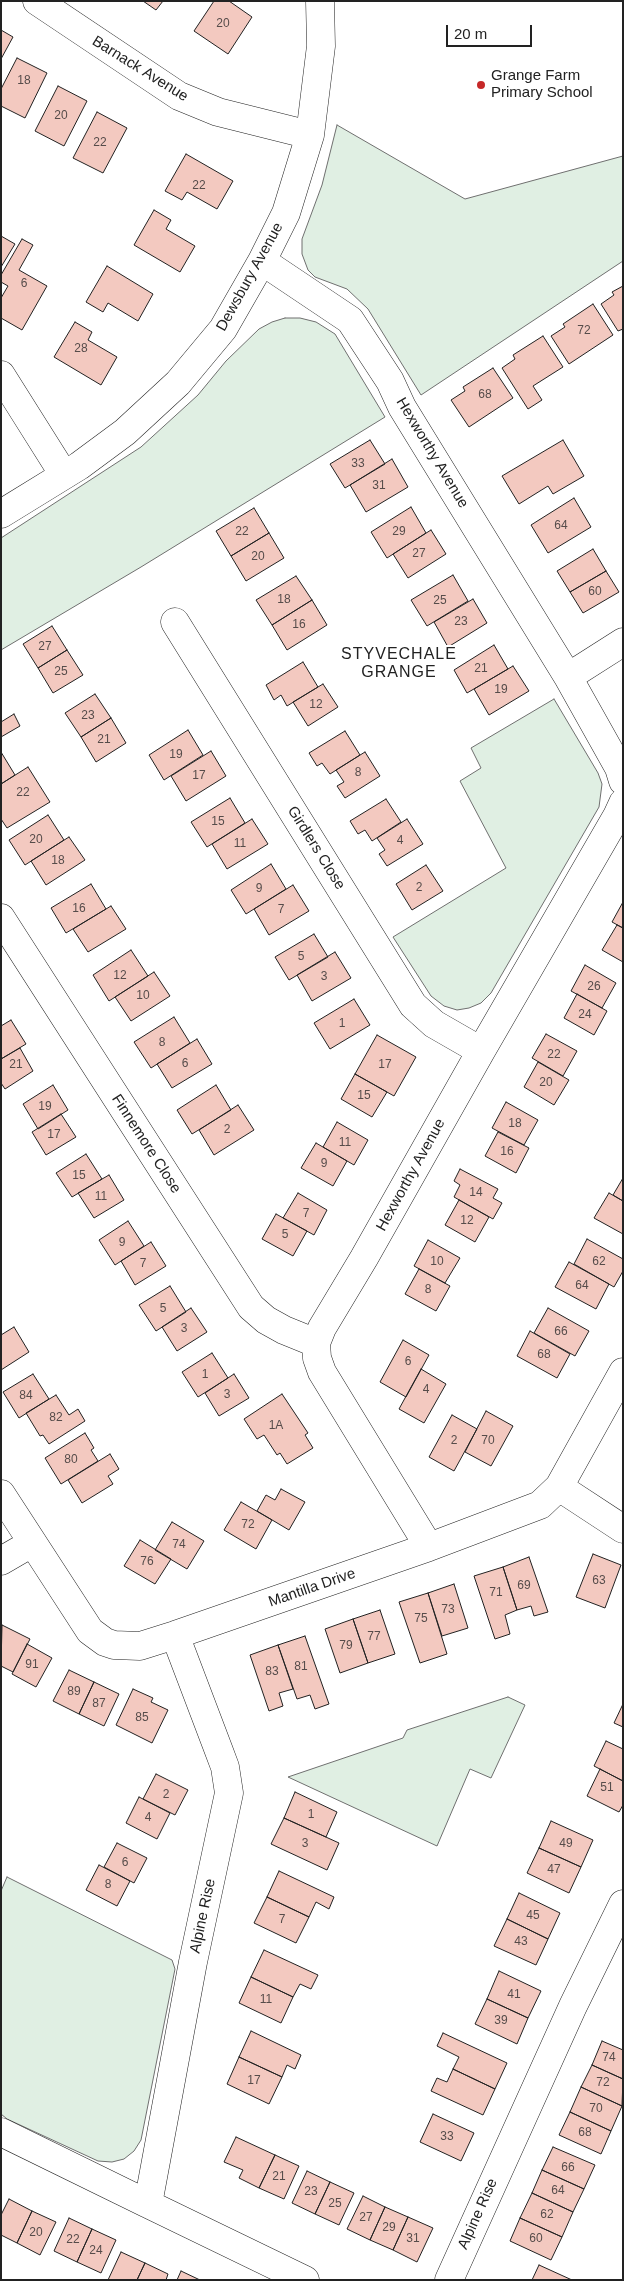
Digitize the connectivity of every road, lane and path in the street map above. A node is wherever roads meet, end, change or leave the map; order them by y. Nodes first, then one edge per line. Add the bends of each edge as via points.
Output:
1 (37, 1) edge
2 (320, 1) edge
3 (310, 135) junction
4 (262, 261) junction
5 (1, 375) edge
6 (64, 475) junction
7 (1, 514) edge
8 (174, 622) dead end
9 (623, 642) edge
10 (568, 677) junction
11 (623, 781) edge
12 (623, 803) edge
13 (1, 918) edge
14 (481, 1051) junction
15 (316, 1343) junction
16 (623, 1372) edge
17 (559, 1487) junction
18 (1, 1494) edge
19 (623, 1529) edge
20 (32, 1543) junction
21 (429, 1547) junction
22 (1, 1561) edge
23 (175, 1635) junction
24 (623, 1904) edge
25 (1, 2132) edge
26 (148, 2204) junction
27 (305, 2280) edge
28 (448, 2280) edge

1 - 3 street, Barnack Avenue via 179,96 218,112
2 - 3 street, Dewsbury Avenue via 321,46
3 - 4 street, Dewsbury Avenue via 286,212
4 - 6 street, Dewsbury Avenue via 223,329 178,383 125,432
4 - 10 street, Hexworthy Avenue via 350,320
5 - 6 street
6 - 7 street, Dewsbury Avenue
8 - 14 street, Girdlers Close via 413,1005 434,1024
9 - 10 street
10 - 11 street, Hexworthy Avenue via 619,768
12 - 14 street, Hexworthy Avenue
13 - 15 street, Finnemore Close via 251,1307 284,1330
14 - 15 street, Hexworthy Avenue
15 - 21 street via 322,1372
16 - 17 street, Mantilla Drive
17 - 19 street
17 - 21 street, Mantilla Drive via 547,1500 533,1508
18 - 20 street, Mantilla Drive
20 - 22 street
20 - 23 street, Mantilla Drive via 84,1624 105,1642 132,1647
21 - 23 street, Mantilla Drive
23 - 26 street, Alpine Rise via 219,1751 229,1793 193,1962
24 - 28 street, Alpine Rise
25 - 26 street
26 - 27 street

